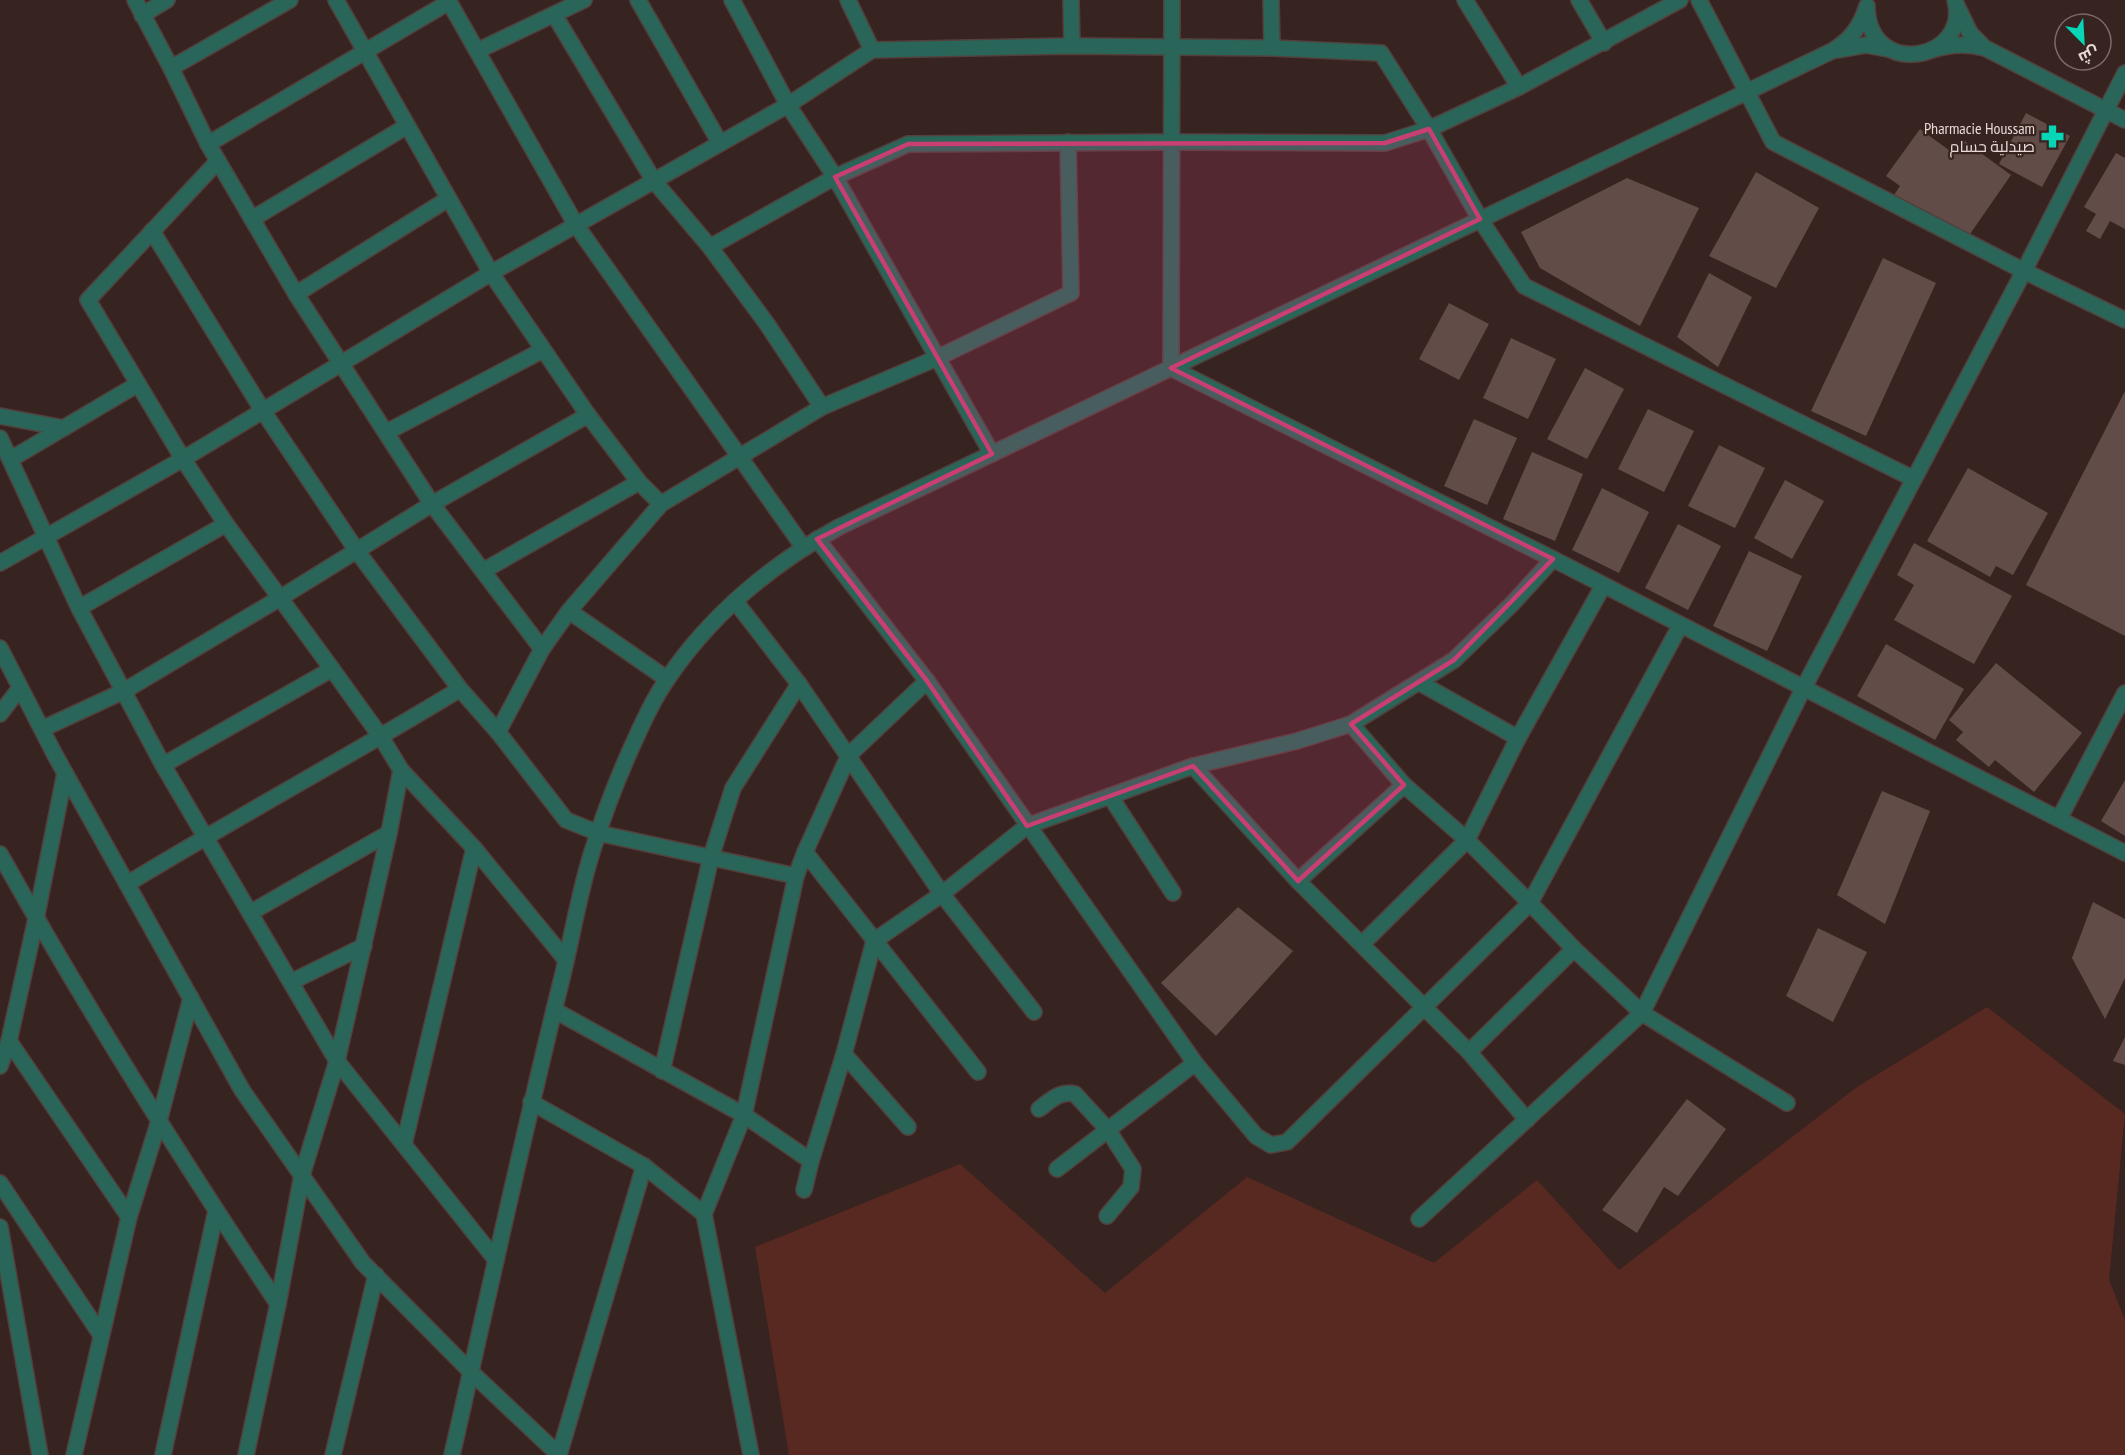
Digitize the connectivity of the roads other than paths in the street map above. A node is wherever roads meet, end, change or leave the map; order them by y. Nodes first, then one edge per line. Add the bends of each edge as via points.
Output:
1 (135, 0) edge
2 (167, 0) edge
3 (290, 0) edge
4 (336, 0) edge
5 (584, 0) edge
6 (638, 0) edge
7 (732, 0) edge
8 (848, 0) edge
9 (1071, 0) edge
10 (1172, 0) edge
11 (1271, 0) edge
12 (1465, 0) edge
13 (1579, 0) edge
14 (1680, 0) edge
15 (1699, 0) edge
16 (449, 1) edge
17 (1956, 2) edge
18 (1868, 3) edge
19 (142, 15) junction
20 (555, 15) junction
21 (1604, 43) junction
22 (1072, 46) junction
23 (1171, 47) junction
24 (1272, 48) junction
25 (1985, 48) junction
26 (1889, 49) junction
27 (872, 50) junction
28 (477, 51) junction
29 (1832, 51) junction
30 (1932, 51) junction
31 (365, 52) junction
32 (171, 68) junction
33 (2125, 73) edge
34 (1519, 87) junction
35 (1746, 92) junction
36 (788, 105) junction
37 (2106, 111) junction
38 (2125, 120) edge
39 (407, 126) junction
40 (1429, 129) junction
41 (1068, 142) junction
42 (1172, 142) junction
43 (720, 143) junction
44 (208, 144) junction
45 (218, 161) junction
46 (835, 177) junction
47 (654, 181) junction
48 (448, 198) junction
49 (252, 219) junction
50 (1480, 219) junction
51 (576, 225) junction
52 (152, 231) junction
53 (710, 247) junction
54 (2024, 271) junction
55 (491, 273) junction
56 (296, 294) junction
57 (2125, 320) edge
58 (543, 350) junction
59 (937, 357) junction
60 (340, 363) junction
61 (1171, 368) junction
62 (138, 384) junction
63 (822, 407) junction
64 (263, 411) junction
65 (588, 415) junction
66 (0, 416) edge
67 (64, 428) junction
68 (387, 432) junction
69 (0, 438) edge
70 (992, 453) junction
71 (740, 455) junction
72 (11, 459) junction
73 (183, 459) junction
74 (1914, 479) junction
75 (639, 482) junction
76 (432, 504) junction
77 (661, 504) junction
78 (226, 524) junction
79 (46, 537) junction
80 (811, 543) junction
81 (357, 551) junction
82 (1552, 559) junction
83 (0, 563) edge
84 (483, 571) junction
85 (1603, 586) junction
86 (280, 598) junction
87 (735, 601) junction
88 (79, 608) junction
89 (569, 611) junction
90 (1680, 626) junction
91 (0, 648) edge
92 (542, 649) junction
93 (332, 669) junction
94 (667, 679) junction
95 (927, 681) junction
96 (1420, 682) junction
97 (799, 684) junction
98 (20, 688) junction
99 (460, 689) junction
100 (1803, 689) junction
101 (124, 691) junction
102 (2125, 693) edge
103 (0, 714) edge
104 (1351, 724) junction
105 (42, 729) junction
106 (498, 732) junction
107 (381, 737) junction
108 (1518, 738) junction
109 (849, 755) junction
110 (164, 765) junction
111 (1193, 766) junction
112 (401, 770) junction
113 (66, 773) junction
114 (1404, 785) junction
115 (1110, 796) junction
116 (2059, 819) junction
117 (1027, 826) junction
118 (389, 833) junction
119 (598, 833) junction
120 (205, 837) junction
121 (1467, 840) junction
122 (474, 848) junction
123 (805, 852) junction
124 (0, 854) edge
125 (2125, 854) edge
126 (711, 857) junction
127 (796, 876) junction
128 (1298, 881) junction
129 (128, 884) junction
130 (1173, 893) dead end
131 (942, 894) junction
132 (1530, 903) junction
133 (250, 913) junction
134 (36, 919) junction
135 (874, 941) junction
136 (1362, 944) junction
137 (364, 946) junction
138 (1574, 949) junction
139 (566, 960) junction
140 (291, 982) junction
141 (191, 998) junction
142 (1425, 1007) junction
143 (554, 1010) junction
144 (1034, 1012) dead end
145 (1642, 1013) junction
146 (9, 1041) junction
147 (1469, 1052) junction
148 (844, 1054) junction
149 (337, 1061) junction
150 (1195, 1063) junction
151 (0, 1066) edge
152 (662, 1071) junction
153 (978, 1072) dead end
154 (531, 1102) junction
155 (1787, 1103) dead end
156 (1039, 1109) dead end
157 (744, 1115) junction
158 (1527, 1120) junction
159 (159, 1121) junction
160 (908, 1127) dead end
161 (1108, 1130) junction
162 (404, 1144) junction
163 (811, 1161) junction
164 (644, 1166) junction
165 (1057, 1169) dead end
166 (302, 1175) junction
167 (0, 1183) edge
168 (804, 1190) dead end
169 (216, 1211) junction
170 (704, 1214) junction
171 (1107, 1216) dead end
172 (129, 1217) junction
173 (1419, 1219) dead end
174 (0, 1227) edge
175 (496, 1260) junction
176 (376, 1275) junction
177 (278, 1304) junction
178 (101, 1335) junction
179 (471, 1372) junction
180 (40, 1455) edge
181 (74, 1455) edge
182 (163, 1455) edge
183 (246, 1455) edge
184 (333, 1455) edge
185 (453, 1455) edge
186 (560, 1455) edge
187 (751, 1455) edge

1 - 19 street
2 - 19 street
3 - 32 street
4 - 31 street
5 - 20 street
6 - 43 street
7 - 36 street
8 - 27 street
9 - 22 street
10 - 23 street
11 - 24 street
12 - 34 street
13 - 21 street
14 - 21 street
15 - 35 street
16 - 28 street
16 - 31 street
17 - 25 street via 1970,33
17 - 30 street via 1952,31
18 - 26 street via 1872,31
18 - 29 street via 1857,30
19 - 32 street
20 - 28 street
20 - 47 street
21 - 34 street
22 - 23 street
22 - 27 street
23 - 24 street
23 - 42 street
24 - 40 street via 1381,53
25 - 30 street via 1964,44
25 - 37 street
26 - 29 street via 1866,45
26 - 30 street via 1910,55
27 - 36 street
28 - 51 street
29 - 35 street
31 - 39 street
31 - 44 street
32 - 44 street
33 - 37 street
34 - 40 street
35 - 50 street
35 - 54 street via 1773,142
36 - 43 street
36 - 46 street
37 - 38 street
37 - 54 street
39 - 48 street
39 - 49 street
40 - 42 street via 1385,143
40 - 50 street
41 - 42 street
41 - 46 street via 908,144
41 - 59 street via 1071,293
42 - 61 street
43 - 47 street
44 - 45 street
45 - 49 street
45 - 52 street
46 - 53 street
46 - 59 street
47 - 51 street
47 - 53 street
48 - 55 street
48 - 56 street
49 - 56 street
50 - 61 street
50 - 74 street via 1524,286
51 - 55 street
51 - 71 street
52 - 62 street via 88,300
52 - 64 street
53 - 63 street
54 - 57 street
54 - 74 street
55 - 58 street
55 - 60 street
56 - 60 street
58 - 65 street
58 - 68 street
59 - 63 street
59 - 70 street
60 - 64 street
60 - 68 street
61 - 70 street
61 - 82 street
62 - 67 street
62 - 73 street
63 - 71 street
64 - 73 street
64 - 81 street
65 - 75 street
65 - 76 street
66 - 67 street
67 - 72 street
68 - 76 street
69 - 72 street
70 - 80 street
71 - 77 street
71 - 80 street
72 - 79 street
73 - 78 street
73 - 79 street
74 - 100 street
75 - 77 street
75 - 84 street
76 - 81 street
76 - 84 street
77 - 89 street
78 - 86 street
78 - 88 street
79 - 83 street
79 - 88 street
80 - 87 street
80 - 95 street
81 - 86 street
81 - 99 street
82 - 85 street
82 - 96 street via 1454,660
84 - 92 street
85 - 90 street
85 - 108 street
86 - 93 street
86 - 101 street
87 - 94 street
87 - 97 street
88 - 101 street
89 - 92 street
89 - 94 street
90 - 100 street
90 - 132 street
91 - 98 street
92 - 106 street
93 - 107 street
93 - 110 street
94 - 119 street via 617,779
95 - 109 street
95 - 117 street
96 - 104 street
96 - 108 street
97 - 109 street
97 - 126 street via 733,788
98 - 103 street
98 - 105 street
99 - 106 street
99 - 107 street
100 - 116 street
100 - 145 street
101 - 105 street
101 - 110 street
102 - 116 street
104 - 111 street
104 - 114 street
105 - 113 street
106 - 119 street via 566,820
107 - 112 street
107 - 120 street
108 - 121 street
109 - 123 street
109 - 131 street
110 - 120 street
111 - 115 street
111 - 128 street
112 - 118 street
112 - 122 street
113 - 129 street
113 - 134 street
114 - 121 street
114 - 128 street
115 - 117 street
115 - 130 street
116 - 125 street
117 - 131 street
117 - 150 street
118 - 133 street
118 - 137 street
119 - 126 street
119 - 139 street
120 - 129 street
120 - 133 street
121 - 132 street
121 - 136 street
122 - 139 street
122 - 162 street
123 - 127 street
123 - 135 street
124 - 134 street
126 - 127 street
126 - 152 street
127 - 157 street
128 - 136 street
129 - 141 street
131 - 135 street
131 - 144 street
132 - 138 street
132 - 142 street
133 - 140 street
134 - 146 street
134 - 159 street
135 - 148 street
135 - 153 street
136 - 142 street
137 - 140 street
137 - 149 street
138 - 145 street
138 - 147 street
139 - 143 street
140 - 149 street
141 - 159 street
141 - 166 street via 242,1089
142 - 147 street
142 - 150 street via 1287,1142 1271,1145 1256,1136
143 - 152 street
143 - 154 street
145 - 155 street
145 - 158 street
146 - 151 street
146 - 172 street
147 - 158 street
148 - 160 street
148 - 163 street
149 - 162 street
149 - 166 street
150 - 161 street
152 - 157 street
154 - 164 street
154 - 175 street
156 - 161 street via 1059,1094 1069,1092
157 - 163 street
157 - 170 street
158 - 173 street
159 - 169 street
159 - 172 street
161 - 165 street
161 - 171 street via 1132,1169 1131,1187
162 - 175 street
163 - 168 street
164 - 170 street
164 - 186 street
166 - 176 street via 363,1263
166 - 177 street
167 - 178 street
169 - 177 street
169 - 182 street
170 - 187 street
172 - 178 street
174 - 180 street
175 - 179 street
176 - 179 street
176 - 184 street
177 - 183 street
178 - 181 street
179 - 185 street
179 - 186 street

